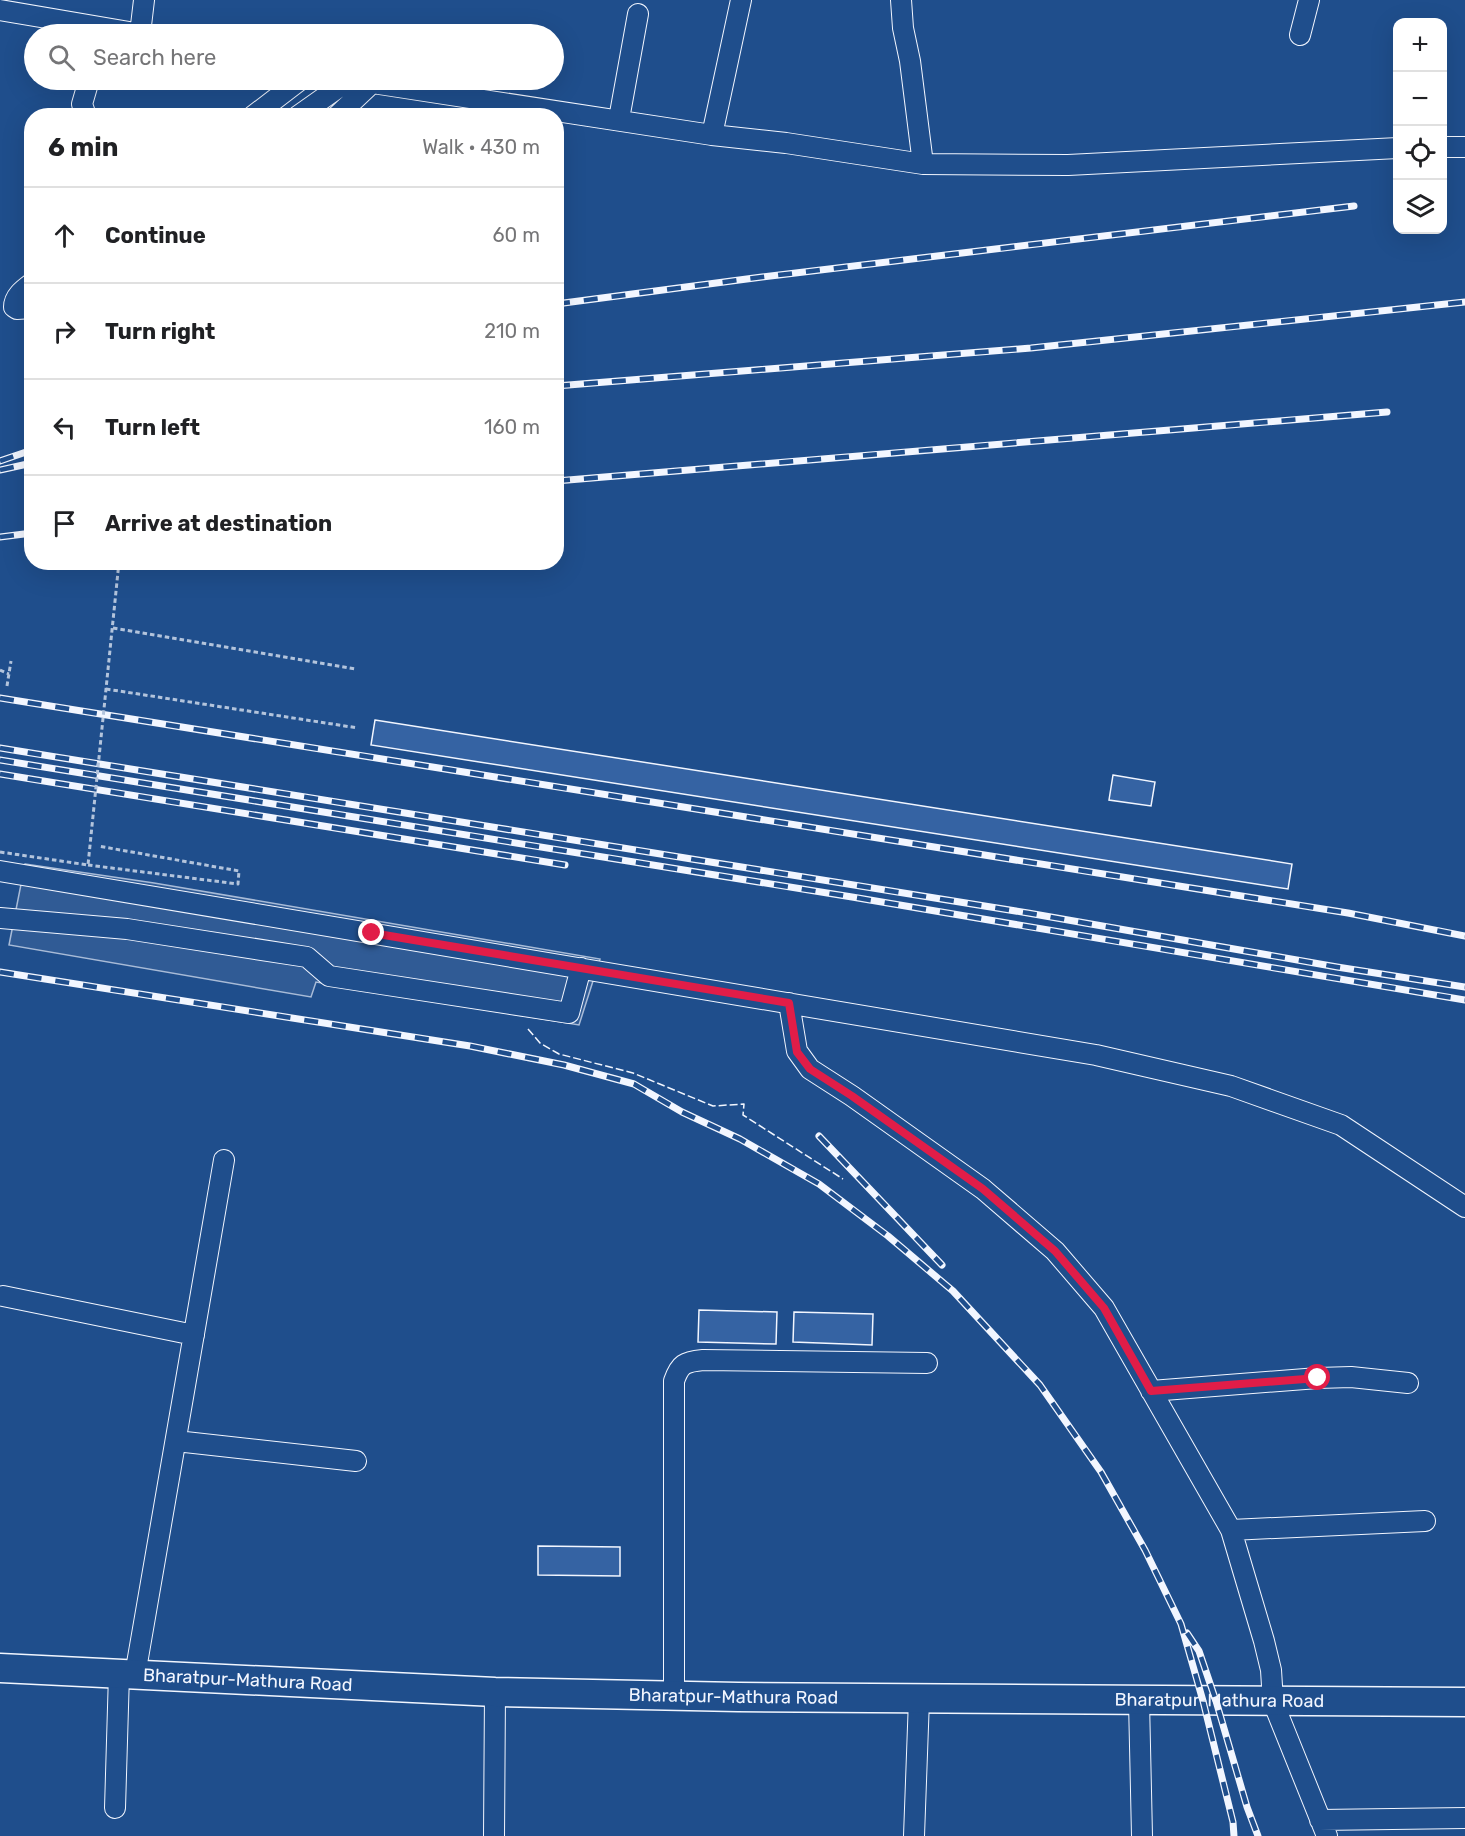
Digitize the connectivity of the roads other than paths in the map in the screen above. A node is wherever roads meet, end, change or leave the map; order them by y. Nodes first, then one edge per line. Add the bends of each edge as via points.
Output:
1 (144, 0) edge
2 (741, 0) edge
3 (901, 0) edge
4 (1309, 0) edge
5 (0, 10) edge
6 (54, 10) edge
7 (638, 14) dead end
8 (88, 24) edge
9 (141, 24) edge
10 (1300, 35) dead end
11 (87, 90) edge
12 (287, 90) edge
13 (336, 90) edge
14 (365, 90) edge
15 (426, 90) edge
16 (83, 108) edge
17 (263, 108) edge
18 (310, 108) edge
19 (345, 108) edge
20 (546, 108) edge
21 (564, 111) edge
22 (619, 119) junction
23 (712, 135) junction
24 (1447, 147) edge
25 (1465, 147) edge
26 (1393, 148) edge
27 (923, 164) junction
28 (0, 871) edge
29 (0, 918) edge
30 (581, 968) junction
31 (789, 1003) junction
32 (224, 1160) dead end
33 (1465, 1207) edge
34 (3, 1296) dead end
35 (194, 1335) junction
36 (927, 1363) dead end
37 (1408, 1383) dead end
38 (1151, 1391) junction
39 (176, 1441) junction
40 (356, 1461) dead end
41 (1425, 1521) dead end
42 (1231, 1530) junction
43 (0, 1668) edge
44 (127, 1674) junction
45 (495, 1692) junction
46 (674, 1696) junction
47 (919, 1699) junction
48 (1139, 1701) junction
49 (1273, 1702) junction
50 (1465, 1702) edge
51 (115, 1809) dead end
52 (1465, 1818) edge
53 (1323, 1828) edge
54 (494, 1836) edge
55 (914, 1836) edge
56 (1142, 1836) edge

1 - 9 street
2 - 23 street
3 - 27 street
4 - 10 street
5 - 6 street
6 - 8 street
7 - 22 street
11 - 16 street
12 - 17 street
13 - 18 street
14 - 19 street
15 - 20 street
21 - 22 street
22 - 23 street
23 - 27 street
24 - 25 street
26 - 27 street via 1068,165
28 - 30 street
29 - 30 street via 127,929 257,948 307,957 329,975 569,1013
30 - 31 street
31 - 33 street via 1096,1055 1231,1086 1341,1125
31 - 38 street via 797,1052 810,1069 983,1189 1055,1251 1104,1308
32 - 35 street
34 - 35 street
35 - 39 street
36 - 46 street via 703,1360 687,1362 678,1369 674,1381
37 - 38 street via 1318,1378
38 - 42 street
39 - 40 street
39 - 44 street
41 - 42 street
42 - 49 street via 1264,1641
43 - 44 highway, Bharatpur-Mathura Road
44 - 45 highway, Bharatpur-Mathura Road
44 - 51 street
45 - 46 highway, Bharatpur-Mathura Road
45 - 54 street
46 - 47 highway, Bharatpur-Mathura Road
47 - 48 highway, Bharatpur-Mathura Road
47 - 55 street
48 - 49 highway, Bharatpur-Mathura Road
48 - 56 street
49 - 50 highway, Bharatpur-Mathura Road
49 - 53 street
52 - 53 street

